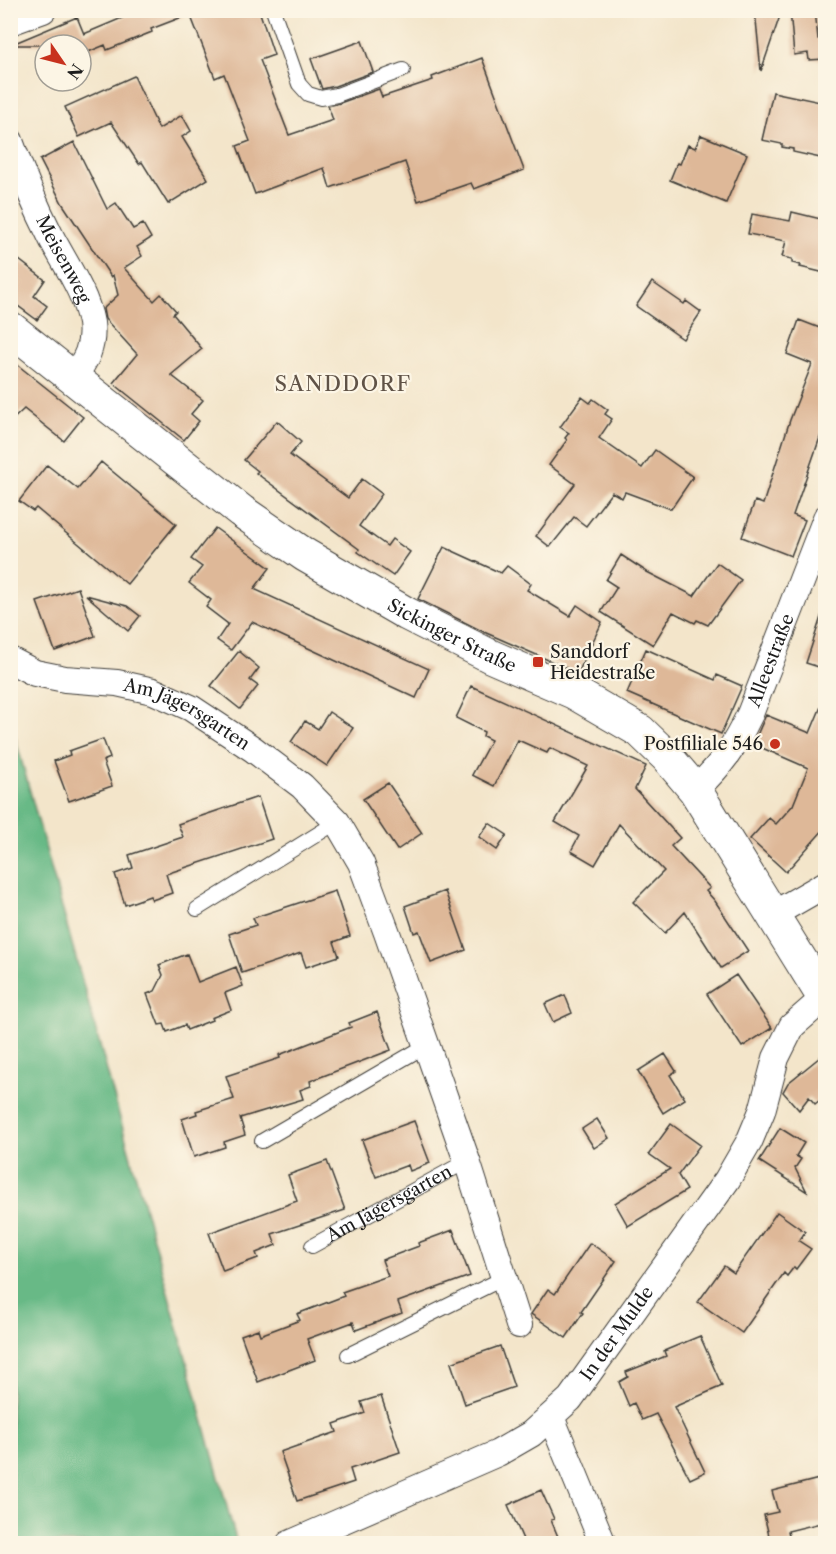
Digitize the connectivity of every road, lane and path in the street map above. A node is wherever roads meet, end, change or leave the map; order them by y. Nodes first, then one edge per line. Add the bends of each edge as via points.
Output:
1 (43, 10) edge
2 (273, 10) edge
3 (10, 22) edge
4 (403, 70) dead end
5 (10, 141) edge
6 (10, 328) edge
7 (73, 378) junction
8 (825, 518) edge
9 (10, 660) edge
10 (695, 790) junction
11 (337, 822) junction
12 (825, 884) edge
13 (197, 909) dead end
14 (772, 915) junction
15 (824, 1000) edge
16 (427, 1045) junction
17 (262, 1141) dead end
18 (467, 1161) junction
19 (312, 1246) dead end
20 (504, 1278) junction
21 (519, 1325) dead end
22 (348, 1355) dead end
23 (551, 1417) junction
24 (289, 1544) edge
25 (603, 1544) edge

1 - 3 street
2 - 4 lane via 299,84 308,93 321,98 337,95
5 - 7 street, Meisenweg via 91,323 87,359
6 - 7 street, Sickinger Straße
7 - 10 street, Sickinger Straße via 241,511 305,555 438,630 610,712 640,731
8 - 10 street, Alleestraße via 750,714 720,766
9 - 11 street, Am Jägersgarten via 35,673 153,691 190,708 302,786
10 - 14 street, Sickinger Straße
11 - 13 lane
11 - 16 street, Am Jägersgarten via 361,863
12 - 14 street
14 - 15 street, Sickinger Straße
15 - 23 street, In der Mulde via 792,1026 776,1058 758,1121 727,1180 570,1400
16 - 17 lane
16 - 18 street, Am Jägersgarten
18 - 19 lane, Am Jägersgarten
18 - 20 street, Am Jägersgarten
20 - 21 street, Am Jägersgarten
20 - 22 lane
23 - 24 street, In der Mulde via 498,1453
23 - 25 street

